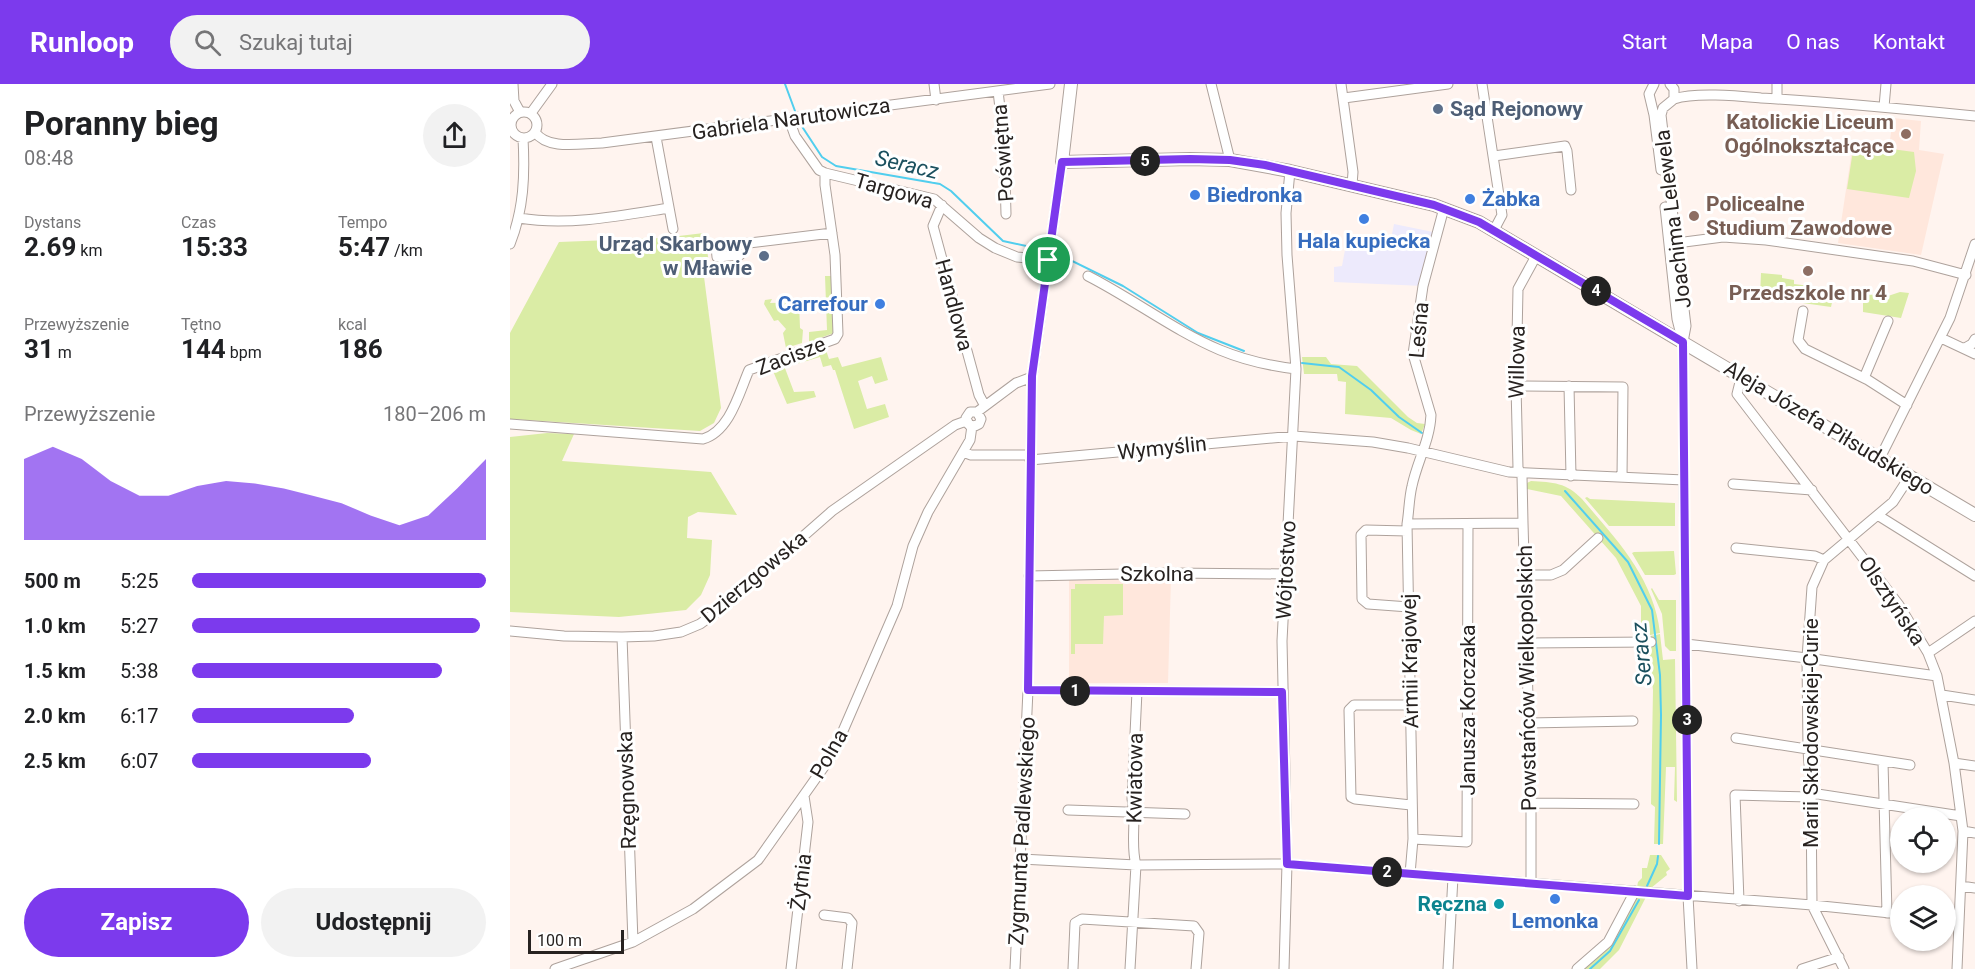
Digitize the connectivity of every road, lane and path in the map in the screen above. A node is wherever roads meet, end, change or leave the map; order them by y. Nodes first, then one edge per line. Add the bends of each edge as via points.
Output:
1 (513, 84) edge
2 (552, 84) edge
3 (934, 84) edge
4 (1050, 84) edge
5 (1071, 84) edge
6 (1211, 84) edge
7 (1341, 84) edge
8 (1448, 84) edge
9 (1482, 84) edge
10 (1777, 84) edge
11 (1886, 84) edge
12 (1652, 85) edge
13 (1019, 86) edge
14 (975, 89) edge
15 (1673, 90) edge
16 (999, 91) junction
17 (1344, 98) junction
18 (1776, 99) junction
19 (936, 100) junction
20 (1651, 101) junction
21 (1666, 106) junction
22 (1884, 107) junction
23 (531, 113) junction
24 (514, 115) edge
25 (1975, 116) edge
26 (789, 119) junction
27 (511, 131) edge
28 (535, 132) junction
29 (656, 137) junction
30 (523, 138) junction
31 (1494, 156) junction
32 (1230, 160) junction
33 (1062, 162) junction
34 (1290, 171) junction
35 (825, 173) junction
36 (1352, 185) junction
37 (1571, 190) dead end
38 (942, 205) junction
39 (669, 208) junction
40 (1444, 208) junction
41 (1006, 214) dead end
42 (519, 218) junction
43 (673, 229) dead end
44 (1494, 230) junction
45 (832, 233) junction
46 (1672, 243) junction
47 (510, 244) edge
48 (1975, 244) edge
49 (740, 255) dead end
50 (1536, 256) junction
51 (1048, 260) junction
52 (1966, 275) junction
53 (1088, 276) dead end
54 (1803, 310) dead end
55 (1888, 321) dead end
56 (1941, 338) junction
57 (1975, 339) edge
58 (1683, 342) junction
59 (1965, 348) junction
60 (1975, 354) edge
61 (1296, 369) junction
62 (1032, 376) junction
63 (1741, 378) junction
64 (1864, 378) junction
65 (1569, 386) junction
66 (1516, 387) junction
67 (1907, 405) junction
68 (981, 409) junction
69 (969, 423) junction
70 (510, 424) edge
71 (1294, 436) junction
72 (963, 452) junction
73 (1423, 452) junction
74 (1030, 458) junction
75 (1880, 458) junction
76 (1519, 473) junction
77 (1571, 476) junction
78 (1910, 476) junction
79 (1622, 477) junction
80 (1684, 480) junction
81 (1733, 484) dead end
82 (1812, 490) junction
83 (1975, 515) edge
84 (1879, 516) junction
85 (1523, 523) junction
86 (1468, 524) junction
87 (1407, 528) junction
88 (1598, 538) dead end
89 (1850, 540) junction
90 (1736, 548) dead end
91 (1824, 560) junction
92 (1286, 574) junction
93 (1525, 575) junction
94 (1029, 576) junction
95 (1975, 576) edge
96 (1409, 607) junction
97 (1975, 621) edge
98 (510, 631) edge
99 (622, 637) junction
100 (1650, 642) dead end
101 (1527, 643) junction
102 (1686, 644) junction
103 (1928, 653) junction
104 (1806, 658) junction
105 (1937, 676) junction
106 (1028, 690) junction
107 (1137, 691) junction
108 (1282, 692) junction
109 (1942, 695) junction
110 (1975, 700) edge
111 (1411, 705) junction
112 (1633, 722) dead end
113 (1529, 723) junction
114 (1736, 738) dead end
115 (1808, 750) junction
116 (1883, 762) junction
117 (1954, 763) junction
118 (1910, 765) dead end
119 (1975, 766) edge
120 (1811, 795) junction
121 (804, 796) junction
122 (1531, 803) junction
123 (1884, 803) junction
124 (1634, 804) dead end
125 (1412, 805) junction
126 (1068, 810) dead end
127 (1135, 813) junction
128 (1185, 814) dead end
129 (1961, 816) junction
130 (1963, 831) junction
131 (1975, 833) edge
132 (1413, 839) junction
133 (1021, 859) junction
134 (1287, 864) junction
135 (1136, 865) junction
136 (1410, 874) junction
137 (1453, 878) junction
138 (1531, 883) junction
139 (1961, 886) junction
140 (1975, 888) edge
141 (1635, 891) junction
142 (1688, 896) junction
143 (1739, 901) junction
144 (1812, 905) junction
145 (1887, 913) junction
146 (1890, 913) edge
147 (824, 915) dead end
148 (1956, 920) edge
149 (1959, 920) junction
150 (1133, 923) junction
151 (633, 942) junction
152 (1839, 957) junction
153 (555, 969) edge
154 (790, 969) edge
155 (847, 969) edge
156 (1015, 969) edge
157 (1073, 969) edge
158 (1130, 969) edge
159 (1197, 969) edge
160 (1284, 969) edge
161 (1448, 969) edge
162 (1577, 969) edge
163 (1692, 969) edge
164 (1802, 969) edge
165 (1844, 969) edge
166 (1957, 969) edge

1 - 24 street
2 - 23 street
3 - 19 street
4 - 13 street, Gabriela Narutowicza
5 - 33 main road, Zygmunta Padlewskiego
6 - 32 street
7 - 17 street
8 - 17 street
9 - 31 street
10 - 18 street
11 - 22 street
12 - 20 street, Joachima Lelewela
13 - 16 street, Gabriela Narutowicza
14 - 16 street, Gabriela Narutowicza
14 - 19 street, Gabriela Narutowicza
15 - 18 street
15 - 21 street
16 - 41 street, Poświętna via 1005,143
17 - 36 street
18 - 22 street
19 - 26 street, Gabriela Narutowicza
20 - 21 street
20 - 46 street, Joachima Lelewela
21 - 46 street, Joachima Lelewela via 1661,118
22 - 25 street
23 - 24 street
23 - 28 street via 537,122
24 - 27 street
26 - 29 street, Gabriela Narutowicza
26 - 35 street, Targowa via 795,136
27 - 30 street
28 - 29 street, Gabriela Narutowicza via 540,139 555,144
28 - 30 street
29 - 39 street
30 - 42 street via 524,182
31 - 37 street via 1565,146
31 - 44 street via 1502,215
32 - 33 main road, Aleja Józefa Piłsudskiego
32 - 34 main road, Aleja Józefa Piłsudskiego
33 - 51 street, Zygmunta Padlewskiego
34 - 36 main road, Aleja Józefa Piłsudskiego
34 - 61 street, Wójtostwo via 1287,255
35 - 38 street, Targowa via 918,194
35 - 45 street, Zacisze
36 - 40 main road, Aleja Józefa Piłsudskiego
38 - 51 street, Targowa via 995,248
38 - 68 street, Handlowa via 933,226
39 - 42 street via 594,220
39 - 43 street
40 - 44 main road, Aleja Józefa Piłsudskiego
40 - 73 street, Leśna via 1424,286 1413,354 1431,416
42 - 47 street
44 - 50 main road, Aleja Józefa Piłsudskiego
45 - 49 street via 716,247 717,257
45 - 70 street, Zacisze via 838,334 835,339 749,370 729,414 711,436 703,439
46 - 52 street via 1724,237 1766,240 1913,261
46 - 58 street, Joachima Lelewela via 1686,326
48 - 52 street
50 - 58 main road, Aleja Józefa Piłsudskiego
50 - 66 street, Willowa via 1518,289
51 - 62 street, Zygmunta Padlewskiego
52 - 56 street
53 - 61 street via 1222,351
54 - 64 street via 1798,340 1802,346
55 - 64 street
56 - 59 street
56 - 67 street
57 - 59 street
58 - 63 main road, Aleja Józefa Piłsudskiego
58 - 80 street, Joachima Lelewela
59 - 60 street
61 - 71 street, Wójtostwo
62 - 68 street, Dzierzgowska
62 - 74 street, Zygmunta Padlewskiego
63 - 75 main road, Aleja Józefa Piłsudskiego
63 - 82 street, Olsztyńska via 1737,394
64 - 67 street
65 - 66 street
65 - 77 street
65 - 79 street via 1623,387
66 - 76 street, Willowa
67 - 75 street
68 - 69 street, Dzierzgowska via 968,414
69 - 72 street, Polna via 970,440
69 - 99 street, Dzierzgowska via 955,425 832,511 700,624 681,632
71 - 73 street, Wymyślin via 1373,442
71 - 74 street, Wymyślin
71 - 92 street, Wójtostwo
72 - 74 street, Wymyślin
72 - 121 street, Polna via 913,546 897,606 833,754
73 - 76 street, Wymyślin
73 - 87 street, Armii Krajowej via 1411,489
74 - 94 street, Zygmunta Padlewskiego
75 - 78 main road, Aleja Józefa Piłsudskiego
76 - 77 street, Wymyślin
76 - 85 street, Powstańców Wielkopolskich
77 - 79 street, Wymyślin
78 - 83 main road, Aleja Józefa Piłsudskiego
78 - 84 street, Marii Skłodowskiej-Curie
79 - 80 street, Wymyślin
80 - 102 street, Joachima Lelewela
81 - 82 street
82 - 89 street, Olsztyńska
84 - 89 street, Marii Skłodowskiej-Curie
84 - 95 street
85 - 86 street
85 - 93 street, Powstańców Wielkopolskich
86 - 87 street
86 - 132 street, Janusza Korczaka via 1467,842
87 - 96 street, Armii Krajowej
87 - 96 street via 1366,530 1361,535 1362,599 1368,604
88 - 93 street via 1563,570
89 - 91 street, Marii Skłodowskiej-Curie
89 - 103 street, Olsztyńska via 1899,605
90 - 91 street
91 - 104 street, Marii Skłodowskiej-Curie via 1812,587
92 - 94 street, Szkolna
92 - 108 street, Wójtostwo
93 - 101 street, Powstańców Wielkopolskich
94 - 106 street, Zygmunta Padlewskiego
96 - 111 street, Armii Krajowej
97 - 103 street
98 - 99 street, Dzierzgowska
99 - 151 street, Rzęgnowska
100 - 101 street
101 - 113 street, Powstańców Wielkopolskich
102 - 104 street
102 - 142 street, Joachima Lelewela
103 - 105 street, Olsztyńska
104 - 105 street
104 - 115 street, Marii Skłodowskiej-Curie
105 - 109 street, Olsztyńska
106 - 107 street
106 - 133 street, Zygmunta Padlewskiego
107 - 108 street
107 - 127 street, Kwiatowa via 1132,799
108 - 134 street, Wójtostwo
109 - 110 street
109 - 117 street, Olsztyńska
111 - 125 street, Armii Krajowej
111 - 125 street via 1354,705 1349,710 1349,722 1351,797
112 - 113 street
113 - 122 street, Powstańców Wielkopolskich
114 - 115 street
115 - 116 street
115 - 120 street, Marii Skłodowskiej-Curie
116 - 118 street
116 - 123 street
117 - 119 street
117 - 129 street, Olsztyńska
120 - 123 street
120 - 143 street via 1735,795
120 - 144 street, Marii Skłodowskiej-Curie
121 - 151 street, Polna via 758,860 693,909
121 - 154 street, Żytnia via 808,822
122 - 124 street
122 - 138 street, Powstańców Wielkopolskich
123 - 129 street
123 - 145 street
125 - 132 street, Armii Krajowej
126 - 127 street
127 - 128 street
127 - 135 street, Kwiatowa
129 - 130 street, Olsztyńska
130 - 131 street
130 - 139 street, Olsztyńska
132 - 136 street, Armii Krajowej
133 - 135 street
133 - 156 street, Zygmunta Padlewskiego
134 - 135 street
134 - 136 street
134 - 160 street, Wójtostwo
135 - 150 street, Kwiatowa
136 - 137 street
137 - 138 street
137 - 161 street
138 - 141 street
139 - 140 street
139 - 149 street, Olsztyńska
141 - 142 street
141 - 162 street via 1608,942
142 - 143 street
142 - 163 street, Joachima Lelewela
143 - 144 street
144 - 145 street
144 - 152 street
145 - 146 street
147 - 155 street via 848,918 852,923
148 - 149 street
149 - 166 street, Olsztyńska
150 - 157 street via 1083,919 1076,922
150 - 158 street, Kwiatowa
150 - 159 street via 1194,926 1199,933
151 - 153 street, Polna
152 - 164 street
152 - 165 street

